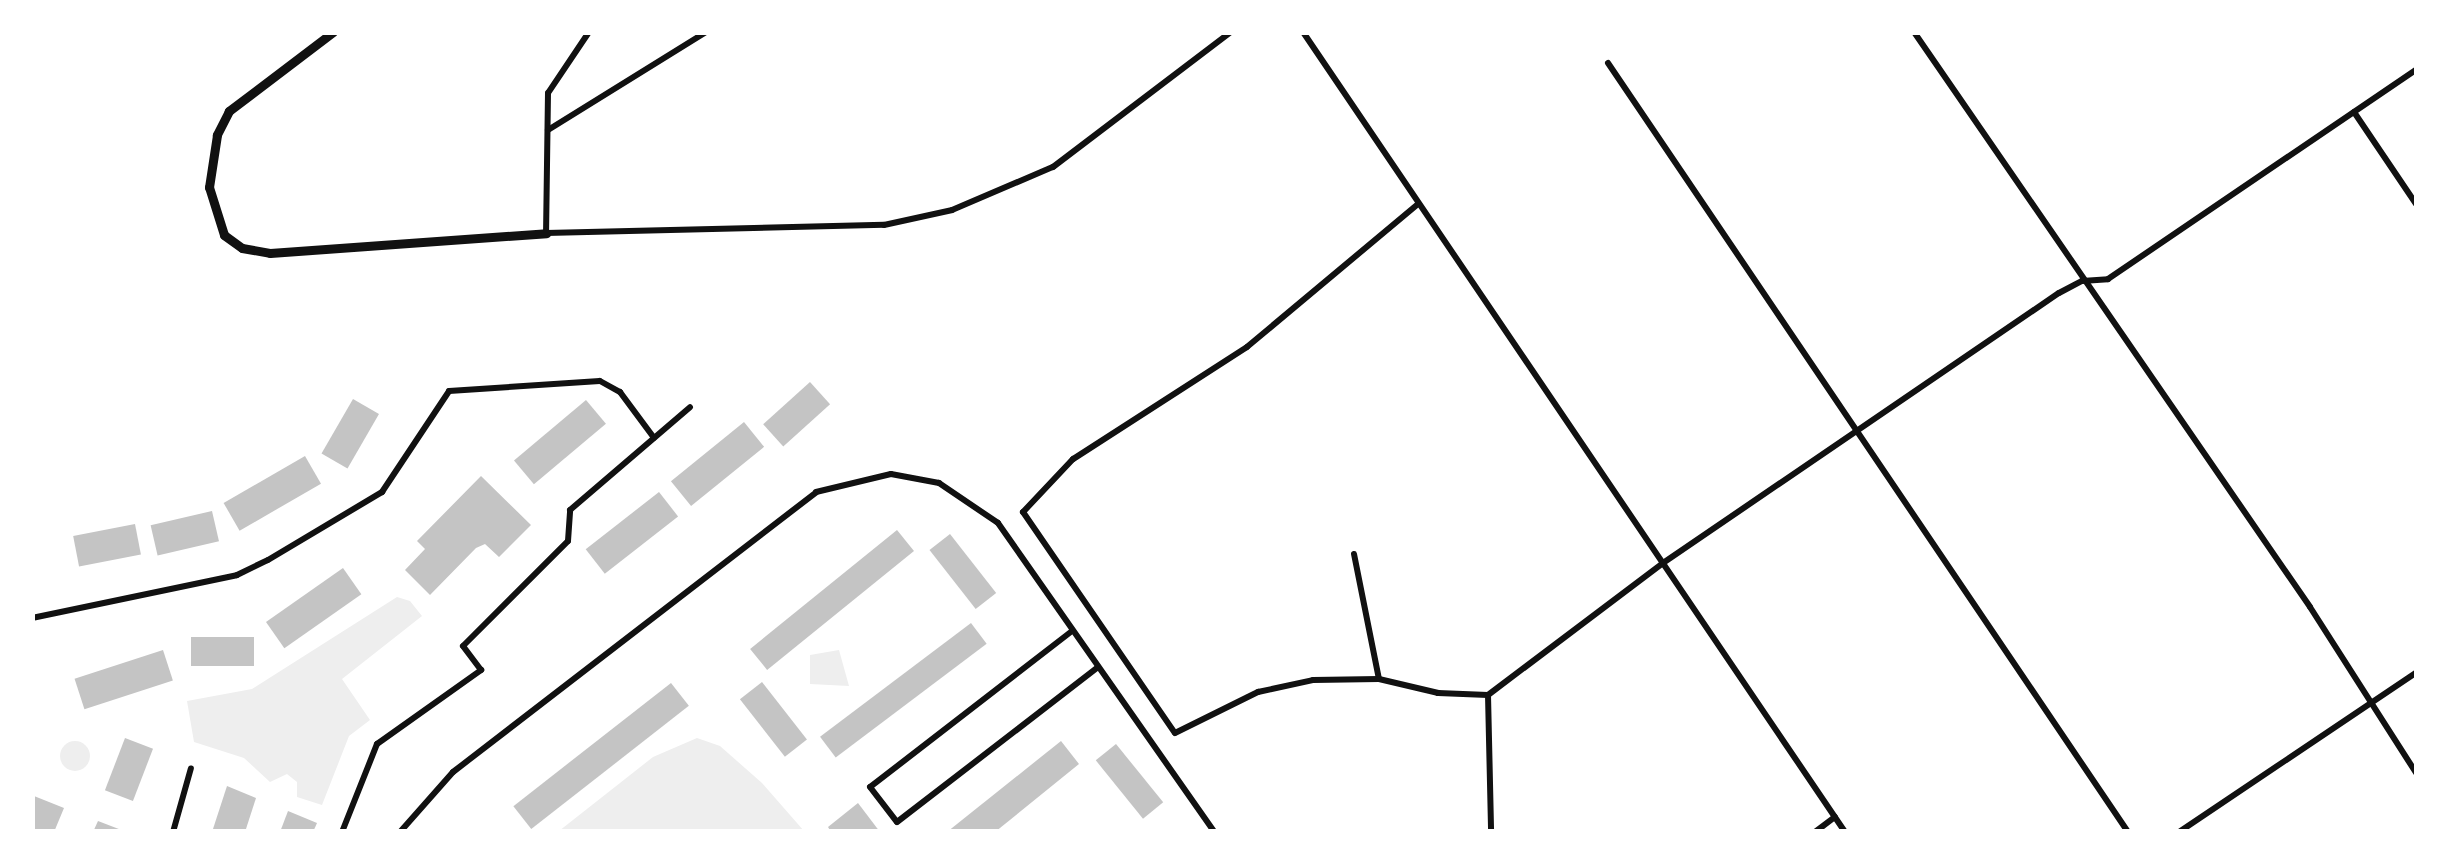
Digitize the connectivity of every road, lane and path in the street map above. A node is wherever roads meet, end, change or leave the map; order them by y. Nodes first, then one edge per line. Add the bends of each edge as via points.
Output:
1 (333, 32) edge
2 (590, 32) edge
3 (706, 32) edge
4 (1232, 32) edge
5 (1303, 32) edge
6 (1917, 34) edge
7 (1608, 62) dead end
8 (2416, 70) edge
9 (2354, 112) junction
10 (548, 130) junction
11 (1418, 204) junction
12 (2416, 204) edge
13 (546, 233) junction
14 (2082, 281) junction
15 (690, 407) dead end
16 (1860, 429) junction
17 (654, 438) junction
18 (1354, 554) dead end
19 (1663, 563) junction
20 (32, 618) edge
21 (1072, 631) junction
22 (1097, 668) junction
23 (2416, 673) edge
24 (1379, 679) junction
25 (1488, 696) junction
26 (2370, 704) junction
27 (191, 768) dead end
28 (2416, 774) edge
29 (1835, 817) junction
30 (173, 832) edge
31 (342, 832) edge
32 (400, 832) edge
33 (1214, 832) edge
34 (1491, 832) edge
35 (1815, 832) edge
36 (1845, 832) edge
37 (2128, 832) edge
38 (2180, 832) edge

1 - 13 street via 229,111 217,134 209,187 224,236 242,248 270,253
2 - 10 street via 548,93
3 - 10 street
4 - 13 street via 1053,167 952,210 884,225
5 - 11 street
6 - 14 street
7 - 16 street
8 - 9 street
9 - 12 street
9 - 14 street via 2108,279
10 - 13 street
11 - 19 street
11 - 24 street via 1208,374 1073,459 1023,512 1175,732 1283,685
14 - 16 street
14 - 26 street
15 - 17 street
16 - 19 street
16 - 37 street
17 - 20 street via 620,392 600,381 449,391 382,492 268,560 237,575
17 - 31 street via 570,510 568,541 463,646 480,670 377,744
18 - 24 street
19 - 25 street
19 - 29 street
21 - 22 street
21 - 22 street via 870,787 897,822
21 - 32 street via 998,523 960,492 891,474 839,482 808,498 506,729 450,774
22 - 33 street
23 - 26 street
24 - 25 street via 1438,694
25 - 34 street
26 - 28 street
26 - 38 street
27 - 30 street
29 - 35 street
29 - 36 street

